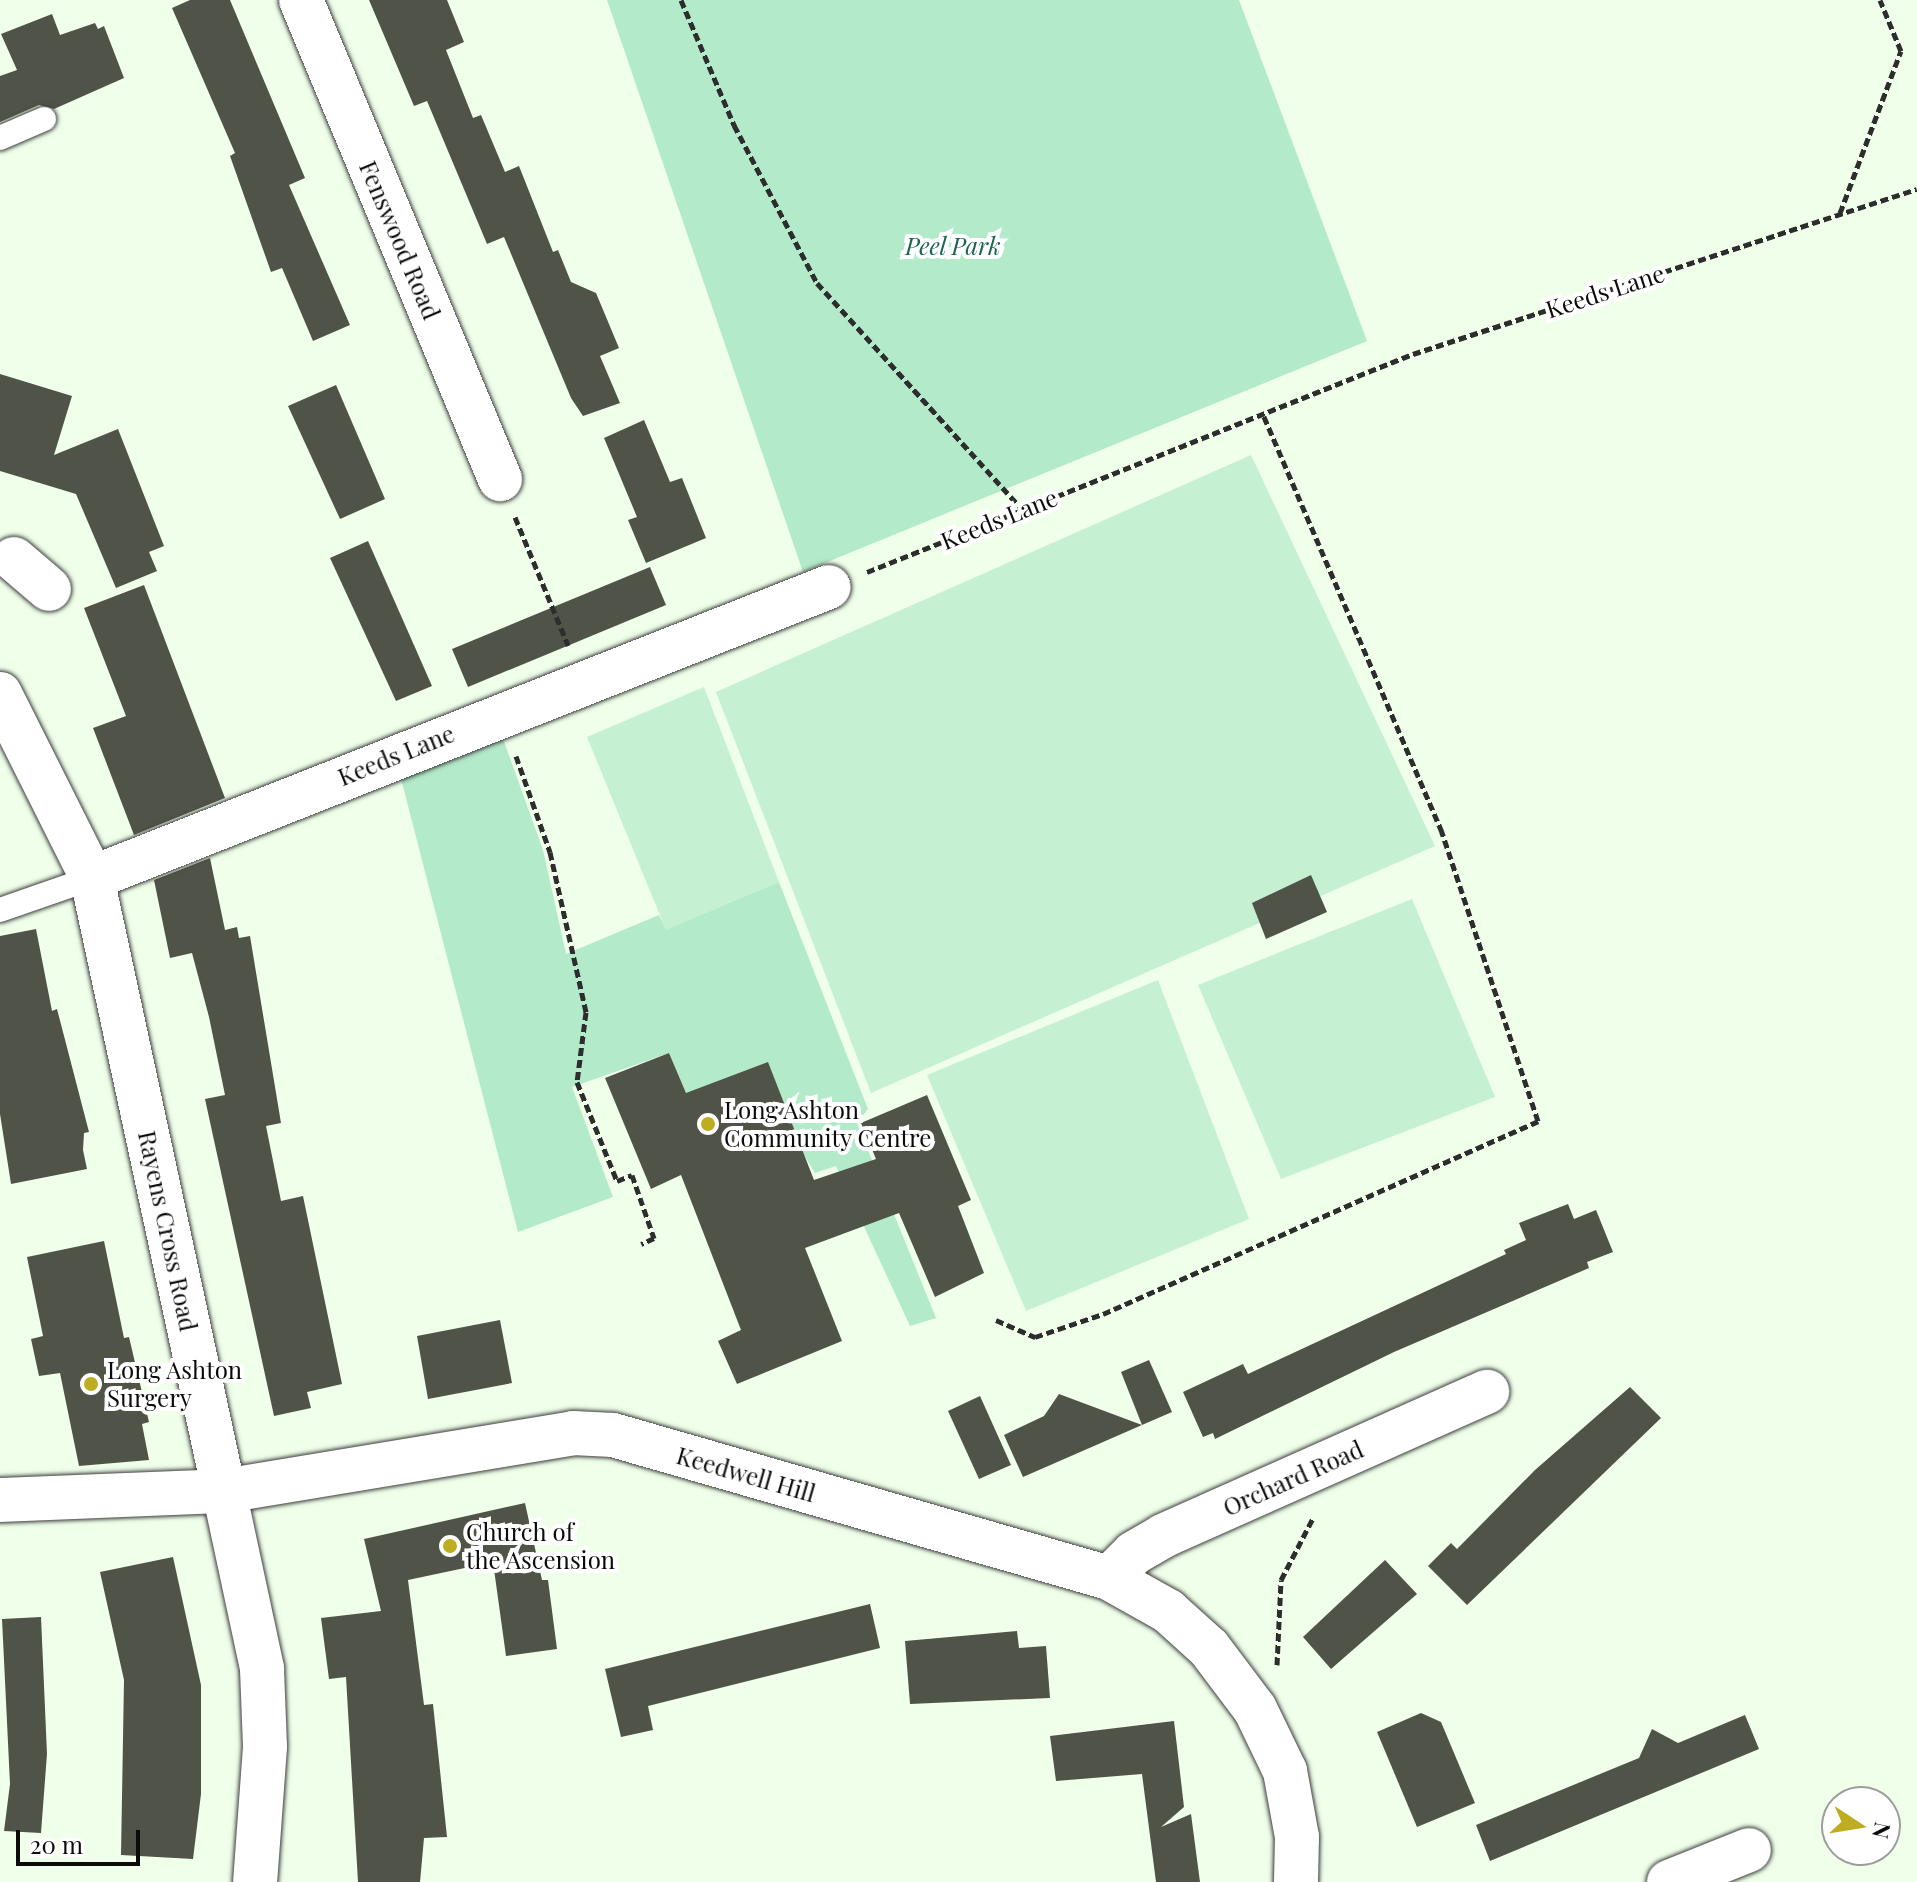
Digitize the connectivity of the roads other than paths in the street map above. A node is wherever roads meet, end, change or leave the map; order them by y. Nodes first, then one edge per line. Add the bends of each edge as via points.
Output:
1 (301, 0) edge
2 (44, 119) dead end
3 (0, 138) edge
4 (500, 479) road end
5 (5, 561) edge
6 (829, 587) road end
7 (49, 589) dead end
8 (0, 694) edge
9 (92, 878) junction
10 (0, 910) edge
11 (1487, 1392) dead end
12 (224, 1491) junction
13 (0, 1500) edge
14 (1109, 1578) junction
15 (1749, 1850) dead end
16 (1685, 1879) edge
17 (255, 1882) edge
18 (1296, 1882) edge

1 - 4 street, Fenswood Road
2 - 3 lane
5 - 7 street
6 - 9 street, Keeds Lane
8 - 9 street, Rayens Cross Road
9 - 10 lane
9 - 12 street, Rayens Cross Road
11 - 14 street, Orchard Road via 1163,1536 1134,1553
12 - 13 street, Keedwell Hill
12 - 14 street, Keedwell Hill via 573,1433 613,1435
12 - 17 street, Rayens Cross Road via 262,1669 265,1747
14 - 18 street, Keedwell Hill via 1168,1611 1209,1648 1255,1709 1285,1771 1297,1837
15 - 16 street

